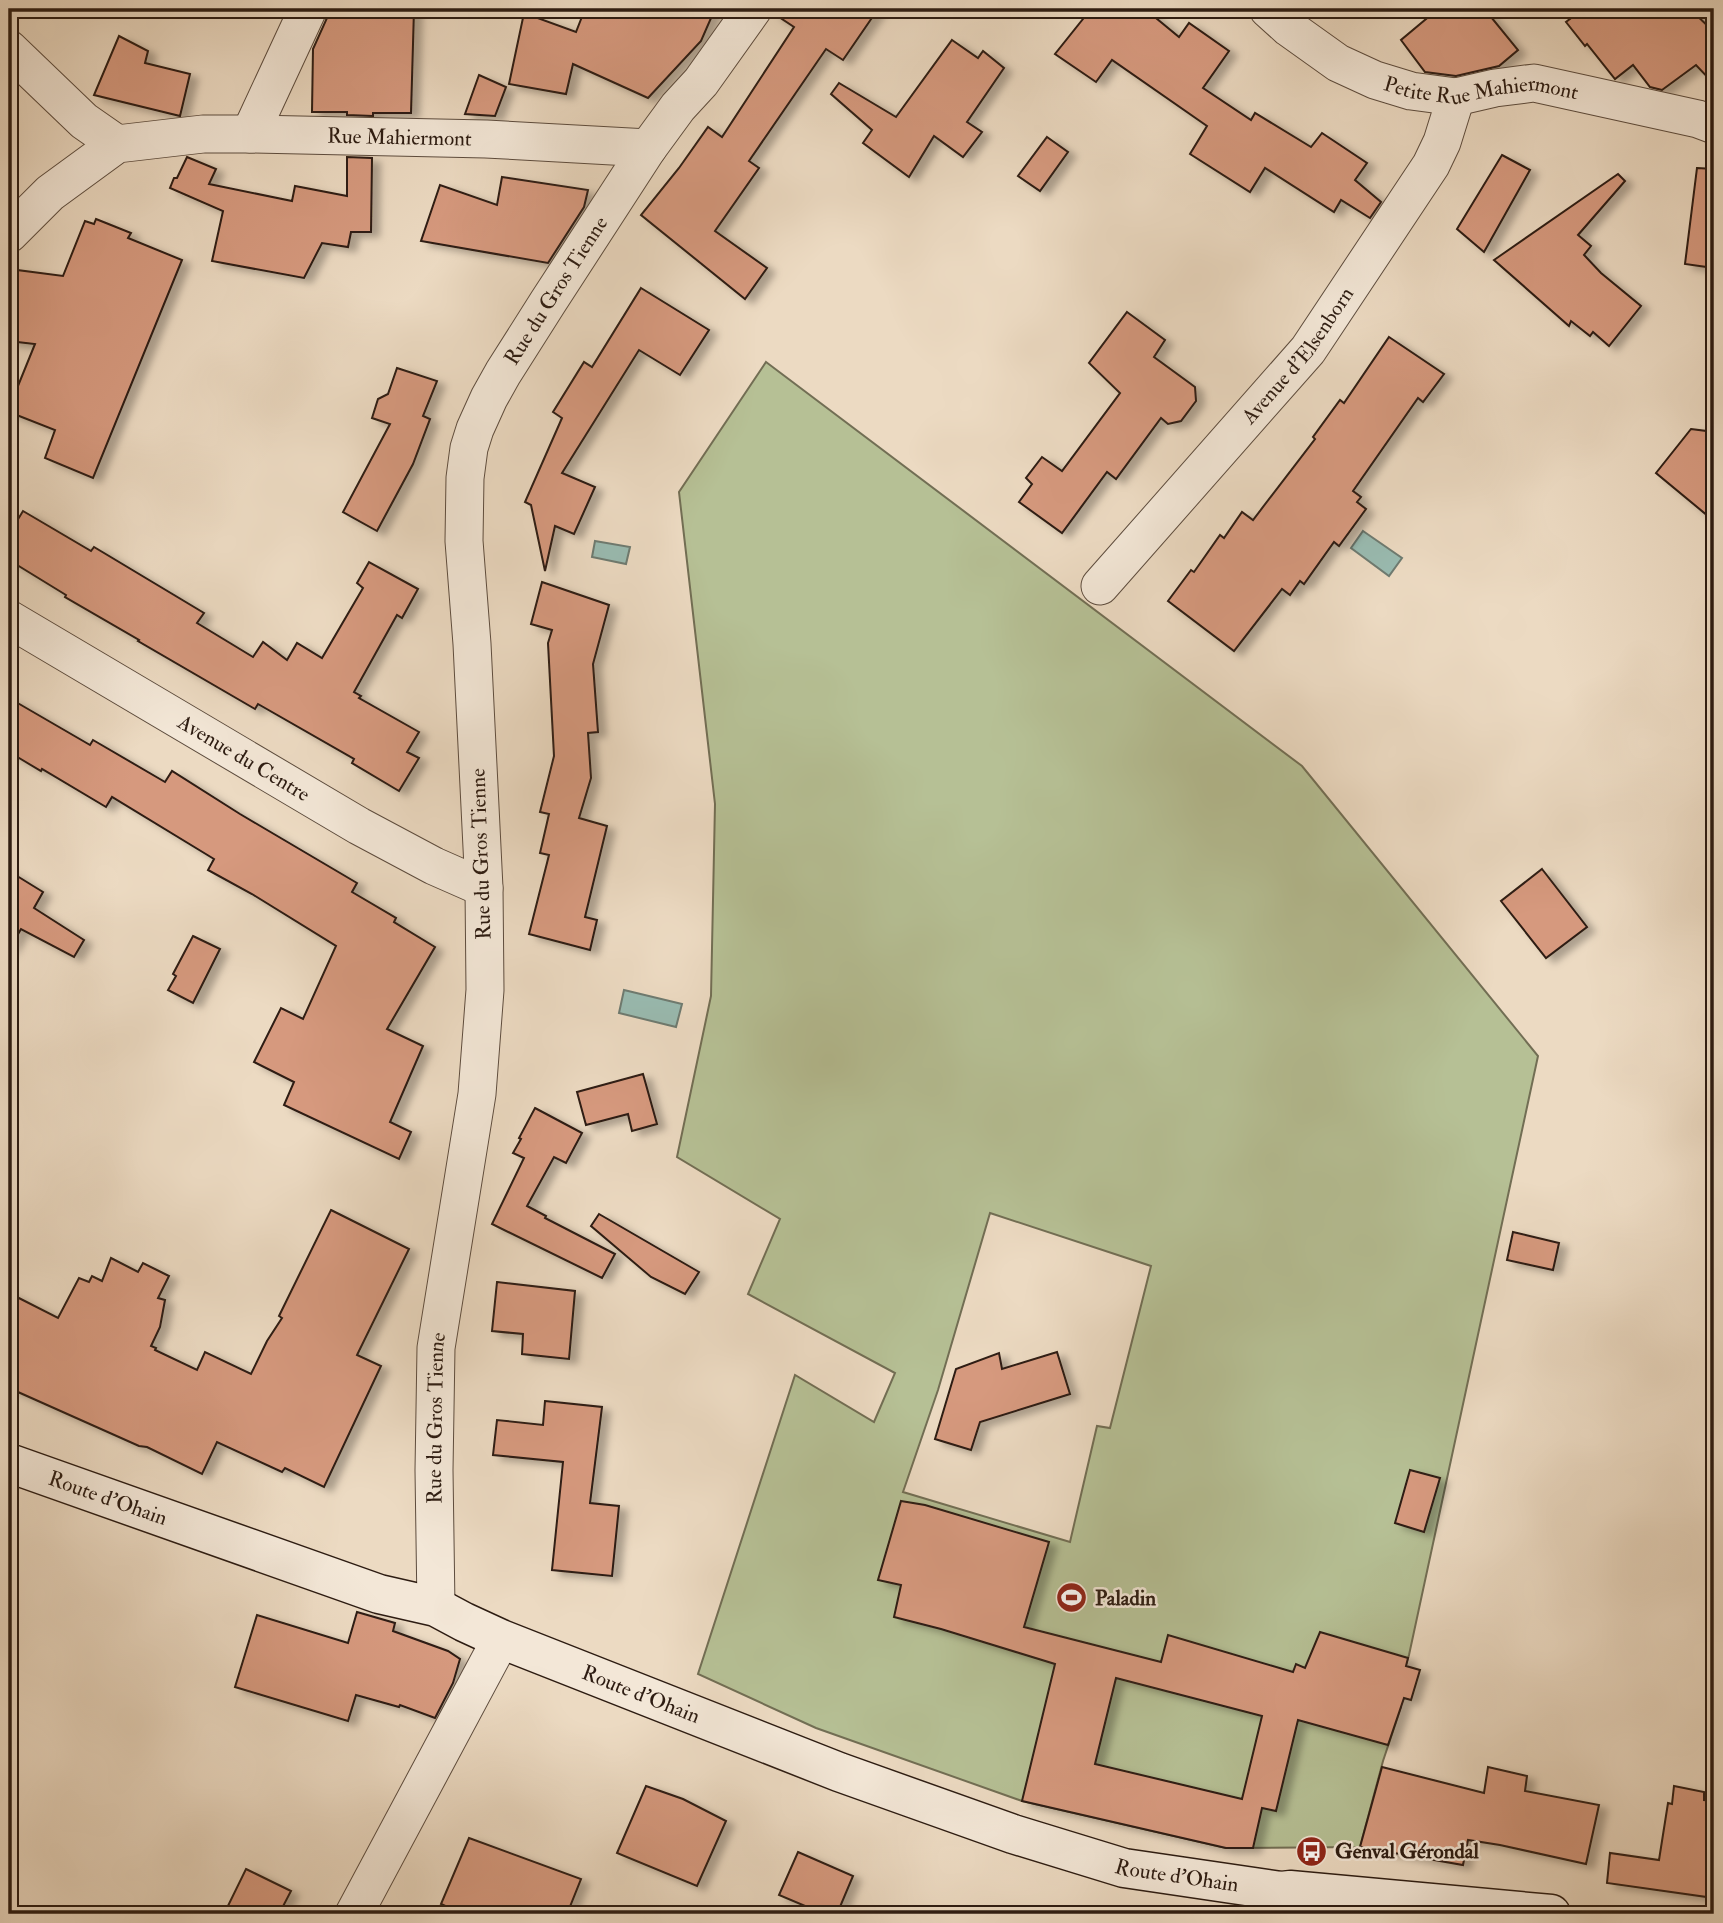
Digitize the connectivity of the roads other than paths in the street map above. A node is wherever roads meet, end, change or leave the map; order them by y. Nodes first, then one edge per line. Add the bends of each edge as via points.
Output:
1 (308, 9) edge
2 (753, 9) edge
3 (1268, 9) edge
4 (9, 49) edge
5 (1456, 97) junction
6 (1714, 125) edge
7 (250, 134) junction
8 (117, 144) junction
9 (648, 148) junction
10 (9, 234) edge
11 (1100, 586) dead end
12 (9, 619) edge
13 (484, 888) junction
14 (9, 1463) edge
15 (436, 1607) junction
16 (501, 1639) junction
17 (354, 1914) edge
18 (1551, 1914) edge

1 - 7 street
2 - 9 street
3 - 5 street, Petite Rue Mahiermont via 1338,63 1411,91
4 - 8 street via 84,121
5 - 6 street, Petite Rue Mahiermont via 1534,83
5 - 11 street, Avenue d'Elsenborn via 1431,165 1308,350
7 - 8 street, Rue Mahiermont
7 - 9 street, Rue Mahiermont
8 - 10 street, Rue Mahiermont via 50,193
9 - 13 street, Rue du Gros Tienne via 503,373 469,448 464,541
12 - 13 street, Avenue du Centre via 359,827
13 - 15 street, Rue du Gros Tienne via 485,990 477,1094 436,1348
14 - 15 main road, Route d'Ohain via 379,1594
15 - 16 main road, Route d'Ohain
16 - 17 street
16 - 18 main road, Route d'Ohain via 839,1772 1124,1868 1281,1891

